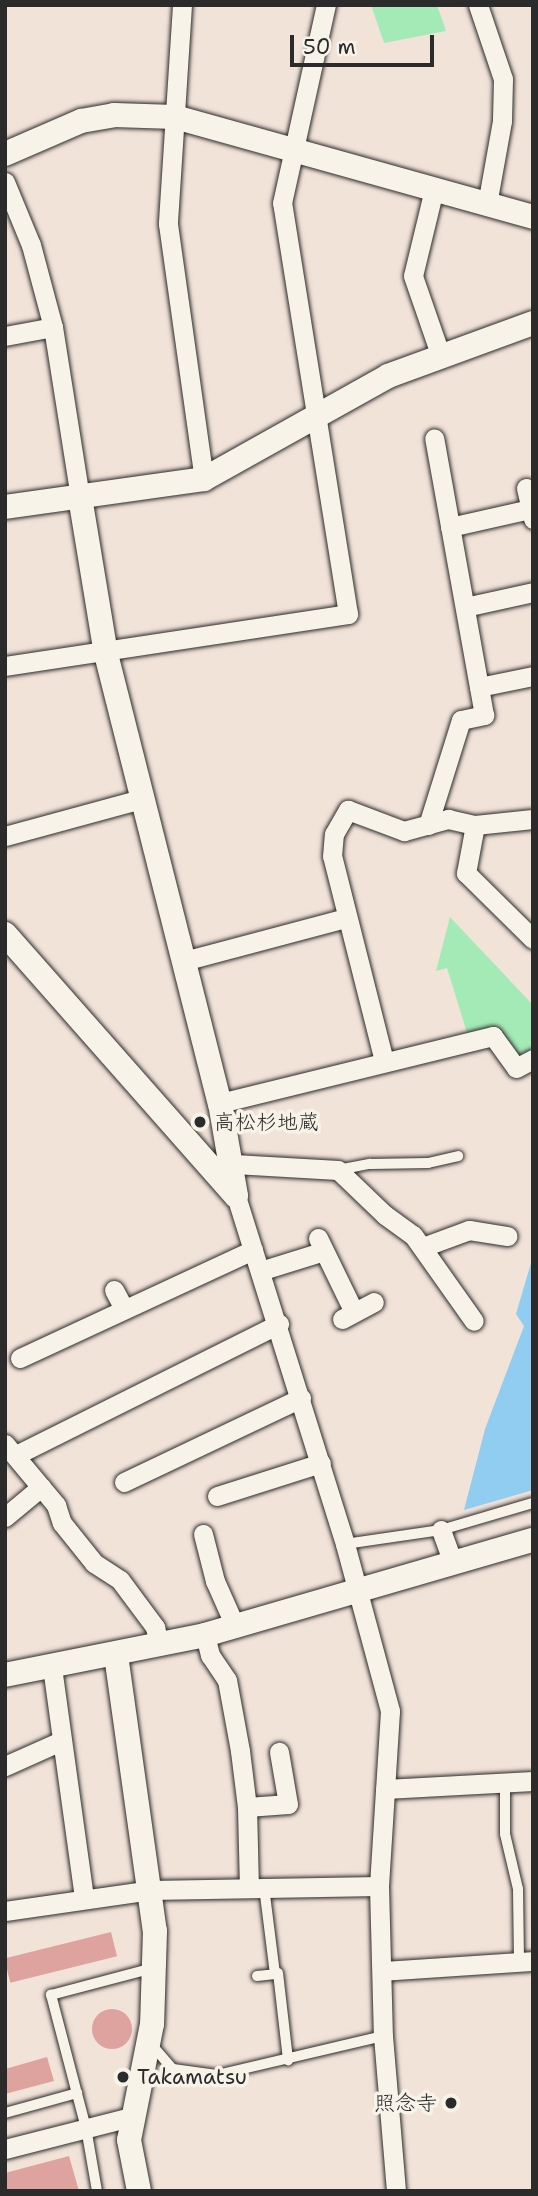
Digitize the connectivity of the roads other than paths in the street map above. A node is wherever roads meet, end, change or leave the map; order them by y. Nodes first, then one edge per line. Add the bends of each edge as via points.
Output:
1 (182, 5) edge
2 (326, 5) edge
3 (478, 5) edge
4 (175, 117) junction
5 (291, 149) junction
6 (5, 153) edge
7 (5, 181) edge
8 (434, 189) junction
9 (487, 204) junction
10 (533, 217) edge
11 (533, 323) edge
12 (54, 327) junction
13 (5, 336) edge
14 (440, 354) junction
15 (320, 416) junction
16 (434, 438) dead end
17 (204, 479) junction
18 (526, 488) dead end
19 (80, 497) junction
20 (5, 507) edge
21 (532, 514) edge
22 (450, 527) junction
23 (533, 592) edge
24 (465, 607) junction
25 (106, 654) junction
26 (5, 666) edge
27 (533, 676) edge
28 (479, 687) junction
29 (141, 799) junction
30 (533, 819) edge
31 (428, 825) junction
32 (475, 825) junction
33 (5, 836) edge
34 (346, 918) junction
35 (5, 934) edge
36 (533, 939) edge
37 (184, 961) junction
38 (533, 1059) edge
39 (384, 1061) junction
40 (220, 1104) junction
41 (458, 1156) dead end
42 (234, 1164) junction
43 (338, 1170) junction
44 (236, 1196) junction
45 (508, 1236) dead end
46 (422, 1247) junction
47 (253, 1250) junction
48 (260, 1271) junction
49 (114, 1290) dead end
50 (374, 1302) dead end
51 (124, 1308) junction
52 (474, 1321) dead end
53 (279, 1324) junction
54 (29, 1332) dead end
55 (301, 1398) junction
56 (158, 1444) dead end
57 (10, 1450) edge
58 (167, 1462) junction
59 (321, 1463) junction
60 (124, 1482) dead end
61 (41, 1487) junction
62 (216, 1496) dead end
63 (533, 1503) edge
64 (5, 1517) edge
65 (441, 1530) junction
66 (204, 1534) dead end
67 (533, 1540) edge
68 (345, 1544) junction
69 (453, 1563) junction
70 (359, 1591) junction
71 (235, 1626) junction
72 (205, 1635) junction
73 (159, 1645) junction
74 (116, 1655) junction
75 (52, 1667) junction
76 (5, 1675) edge
77 (61, 1741) junction
78 (279, 1752) dead end
79 (5, 1766) edge
80 (533, 1781) edge
81 (505, 1783) junction
82 (385, 1789) junction
83 (247, 1807) junction
84 (379, 1886) junction
85 (257, 1887) junction
86 (150, 1890) junction
87 (84, 1899) junction
88 (5, 1911) edge
89 (526, 1961) edge
90 (157, 1967) junction
91 (382, 1971) junction
92 (278, 1973) dead end
93 (257, 1976) dead end
94 (383, 2036) junction
95 (148, 2041) junction
96 (288, 2060) junction
97 (77, 2093) junction
98 (5, 2113) edge
99 (131, 2117) junction
100 (86, 2128) junction
101 (5, 2149) edge
102 (97, 2191) edge
103 (139, 2191) edge
104 (396, 2191) edge

1 - 4 street
2 - 5 street
3 - 9 street via 503,79 502,121
4 - 5 street
4 - 6 street via 114,116 81,121
4 - 17 street via 168,224
5 - 8 street
5 - 15 street via 282,202
7 - 12 street via 31,245
8 - 9 street
8 - 14 street via 413,276
9 - 10 street
11 - 14 street
12 - 13 street
12 - 19 street
14 - 15 street via 388,376
15 - 17 street
15 - 25 street via 348,614
16 - 22 street
17 - 19 street
18 - 21 street
19 - 20 street
19 - 25 street
21 - 22 street
22 - 24 street
23 - 24 street
24 - 28 street
25 - 26 street
25 - 29 street
27 - 28 street
28 - 31 street via 484,715 461,720
29 - 33 street
29 - 37 street
30 - 32 street
31 - 32 street via 449,820
31 - 34 street via 404,831 348,810 334,834 332,856
32 - 36 street via 466,873
34 - 37 street
34 - 39 street
35 - 44 street
37 - 40 street
38 - 39 street via 516,1068 493,1035
39 - 40 street
40 - 42 street
41 - 43 lane
42 - 43 street
42 - 44 street
43 - 46 street
44 - 47 street
45 - 46 street via 469,1230
46 - 52 street
47 - 48 street
47 - 51 street
48 - 50 street via 320,1245 348,1315
48 - 53 street
49 - 51 street
51 - 54 street via 29,1354
53 - 55 street
53 - 57 street
55 - 58 street
55 - 59 street
56 - 58 street
57 - 61 street
58 - 60 street
59 - 62 street
59 - 68 street
61 - 64 street
61 - 73 street via 94,1563 127,1589 155,1627
63 - 65 lane
65 - 68 lane
65 - 69 street
66 - 71 street via 215,1581
67 - 69 street
68 - 70 street
69 - 70 street
70 - 71 street
70 - 82 street via 390,1711
71 - 72 street
72 - 73 street
72 - 83 street via 210,1655 227,1680
73 - 74 street
74 - 75 street
74 - 86 street
75 - 76 street
75 - 77 street
77 - 79 street
77 - 87 street
78 - 83 street via 288,1804
80 - 81 street
81 - 82 street
81 - 89 lane via 505,1835 518,1889
82 - 84 street
83 - 85 street
84 - 85 street
84 - 91 street
85 - 86 street
85 - 93 lane via 275,1974
86 - 87 street
86 - 90 street
87 - 88 street
89 - 91 street
90 - 95 street
90 - 97 lane via 51,1995
91 - 94 street
92 - 96 lane
94 - 96 lane
94 - 104 street
95 - 96 lane via 173,2069 217,2076
95 - 99 street
97 - 98 lane
97 - 100 lane
99 - 100 street
99 - 103 street via 129,2140
100 - 101 street
100 - 102 lane

